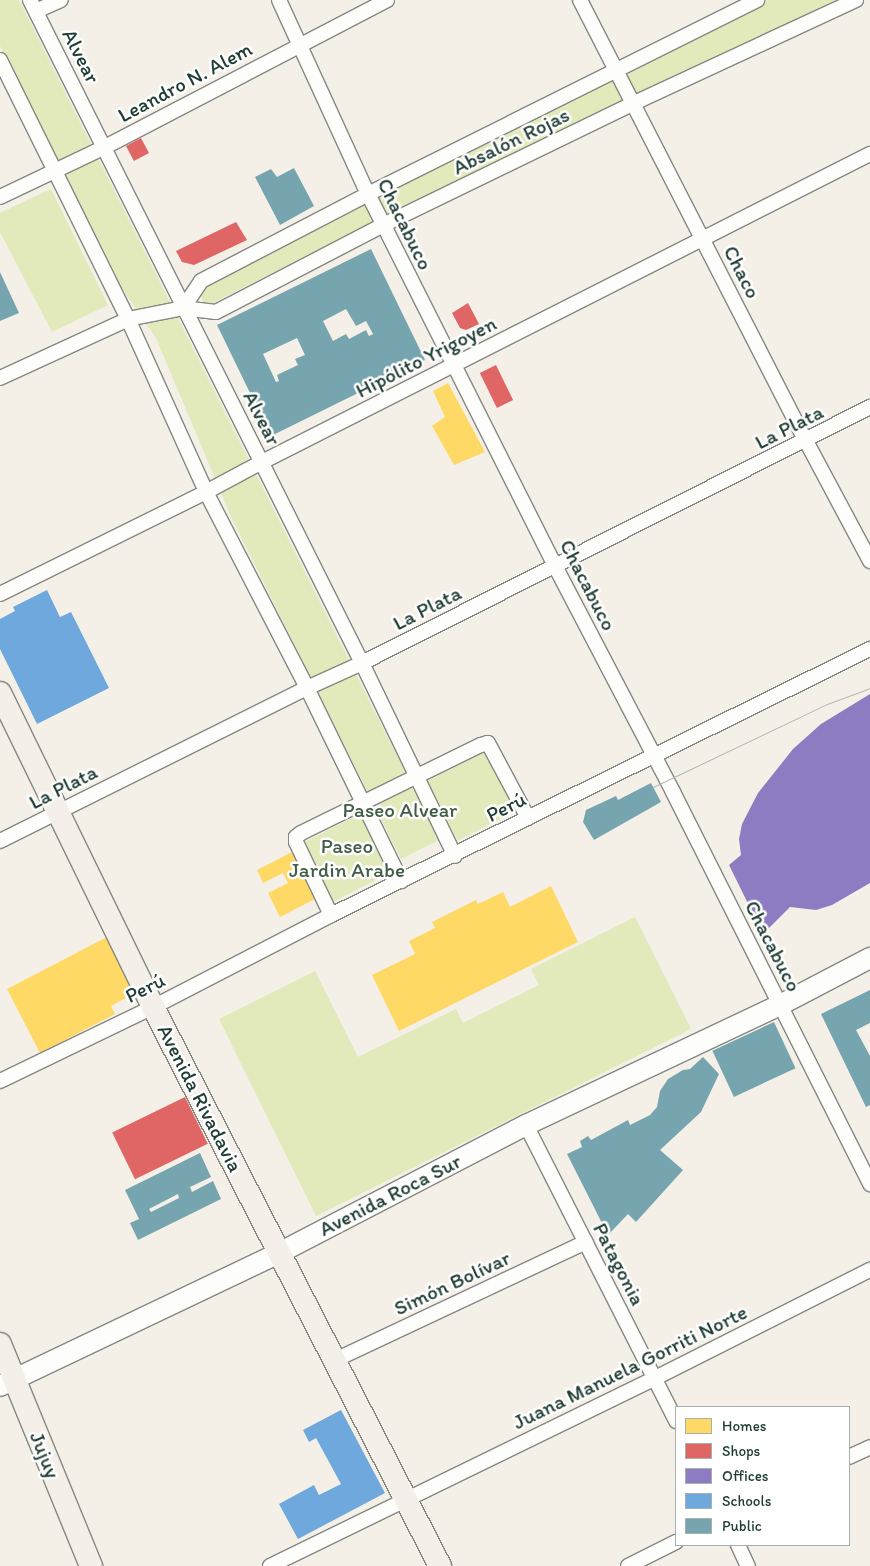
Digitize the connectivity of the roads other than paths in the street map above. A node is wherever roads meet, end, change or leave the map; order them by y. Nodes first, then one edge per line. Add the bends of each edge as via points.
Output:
1 (61, 0) edge
2 (279, 0) edge
3 (387, 0) edge
4 (580, 0) edge
5 (756, 0) edge
6 (856, 0) edge
7 (33, 6) edge
8 (300, 45) junction
9 (0, 60) edge
10 (614, 70) junction
11 (632, 104) junction
12 (105, 147) junction
13 (870, 154) edge
14 (56, 170) junction
15 (368, 194) junction
16 (0, 197) edge
17 (383, 225) junction
18 (702, 238) junction
19 (183, 308) junction
20 (128, 319) junction
21 (454, 366) junction
22 (0, 378) edge
23 (870, 408) edge
24 (806, 441) junction
25 (262, 462) junction
26 (206, 492) junction
27 (870, 561) edge
28 (555, 566) junction
29 (0, 594) edge
30 (870, 649) edge
31 (362, 663) junction
32 (307, 688) junction
33 (0, 693) edge
34 (654, 755) junction
35 (417, 777) junction
36 (363, 803) junction
37 (59, 811) junction
38 (528, 818) junction
39 (0, 841) edge
40 (455, 856) junction
41 (401, 882) junction
42 (331, 915) junction
43 (870, 958) edge
44 (780, 1005) junction
45 (153, 1007) junction
46 (0, 1081) edge
47 (526, 1125) junction
48 (870, 1184) edge
49 (586, 1242) junction
50 (279, 1253) junction
51 (870, 1270) edge
52 (0, 1344) edge
53 (335, 1360) junction
54 (655, 1378) junction
55 (7, 1383) edge
56 (675, 1419) edge
57 (870, 1447) edge
58 (850, 1457) edge
59 (407, 1499) junction
60 (675, 1542) edge
61 (738, 1546) edge
62 (91, 1566) edge
63 (270, 1566) edge
64 (440, 1566) edge
65 (628, 1566) edge
66 (748, 1566) edge

1 - 7 street
2 - 8 street, Chacabuco
3 - 8 street, Leandro N. Alem
4 - 10 street, Chaco
5 - 10 street, Absalón Rojas
6 - 11 street, Absalón Rojas
7 - 12 street, Alvear
8 - 12 street, Leandro N. Alem
8 - 15 street, Chacabuco
9 - 14 street
10 - 11 street, Chaco
10 - 15 street, Absalón Rojas
11 - 17 street, Absalón Rojas
11 - 18 street, Chaco
12 - 14 street, Leandro N. Alem
12 - 19 street, Alvear
13 - 18 street, Hipólito Yrigoyen
14 - 16 street, Leandro N. Alem
14 - 20 street
15 - 17 street, Chacabuco
15 - 19 street, Absalón Rojas via 201,281
17 - 19 street, Absalón Rojas via 216,312
17 - 21 street, Chacabuco
18 - 21 street, Hipólito Yrigoyen
18 - 24 street, Chaco
19 - 20 street, Absalón Rojas
19 - 25 street, Alvear
20 - 22 street, Absalón Rojas
20 - 26 street
21 - 25 street, Hipólito Yrigoyen
21 - 28 street, Chacabuco
23 - 24 street, La Plata
24 - 27 street, Chaco
24 - 28 street, La Plata
25 - 26 street, Hipólito Yrigoyen
25 - 31 street, Alvear
26 - 29 street, Hipólito Yrigoyen
26 - 32 street
28 - 31 street, La Plata
28 - 34 street, Chacabuco
30 - 34 street, Perú
31 - 32 street, La Plata
31 - 35 street, Alvear
32 - 36 street
32 - 37 street, La Plata
33 - 37 main road, Avenida Rivadavia
34 - 38 street, Perú
34 - 44 street, Chacabuco
35 - 36 street
35 - 38 street via 488,743
35 - 40 street, Alvear
36 - 41 street
36 - 42 street via 296,837
37 - 39 street, La Plata
37 - 45 main road, Avenida Rivadavia
38 - 40 street, Perú
40 - 41 street, Perú
41 - 42 street, Perú
42 - 45 street, Perú
43 - 44 main road, Avenida Roca Sur
44 - 47 main road, Avenida Roca Sur
44 - 48 street, Chacabuco
45 - 46 street, Perú
45 - 50 main road, Avenida Rivadavia
47 - 49 street, Patagonia
47 - 50 main road, Avenida Roca Sur
49 - 53 street, Simón Bolívar
49 - 54 street, Patagonia
50 - 53 main road, Avenida Rivadavia
50 - 55 main road, Avenida Roca Sur
51 - 54 street, Juana Manuela Gorriti Norte
52 - 55 main road, Jujuy
53 - 59 main road, Avenida Rivadavia
54 - 56 street, Patagonia
54 - 59 street, Juana Manuela Gorriti Norte
55 - 62 main road, Jujuy
57 - 58 street
59 - 63 street, Juana Manuela Gorriti Norte
59 - 64 main road, Avenida Rivadavia
60 - 65 street
61 - 66 street

